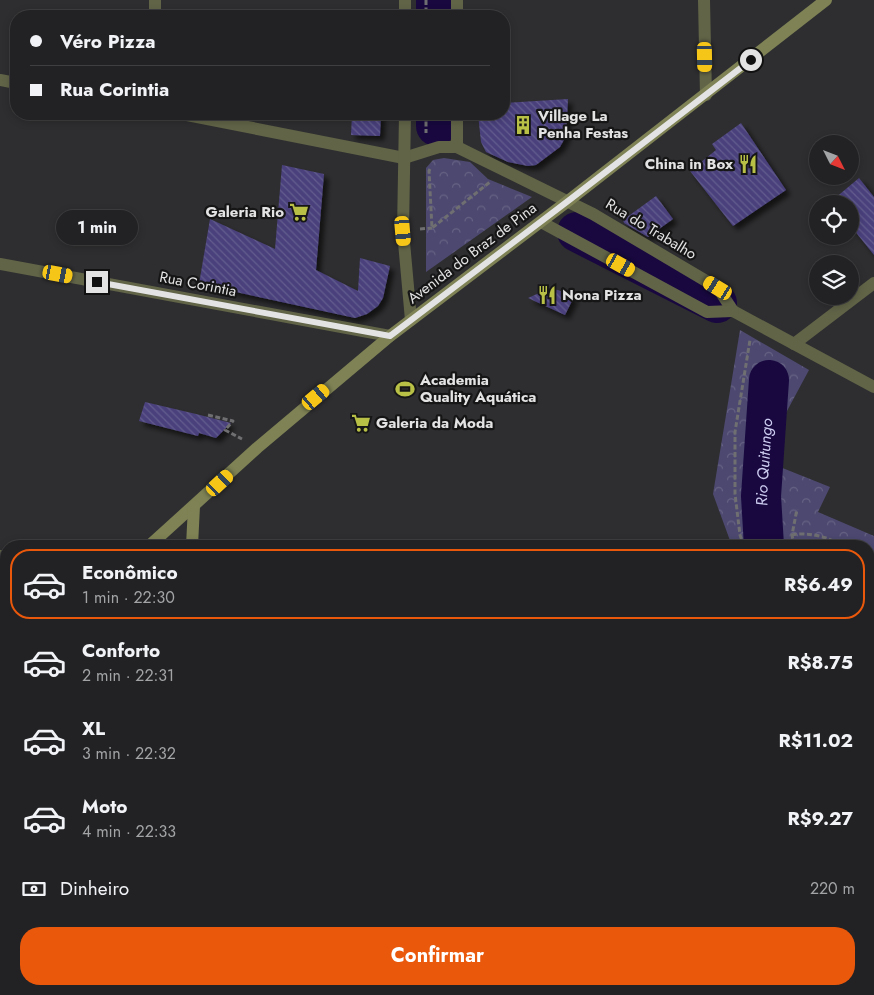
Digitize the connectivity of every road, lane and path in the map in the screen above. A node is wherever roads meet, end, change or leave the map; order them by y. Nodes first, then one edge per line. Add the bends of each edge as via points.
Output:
1 (704, 0) edge
2 (826, 0) edge
3 (706, 95) junction
4 (212, 120) edge
5 (405, 120) edge
6 (426, 120) edge
7 (457, 120) edge
8 (426, 134) dead end
9 (457, 147) junction
10 (404, 158) junction
11 (432, 166) dead end
12 (482, 177) dead end
13 (568, 201) junction
14 (541, 222) junction
15 (0, 264) edge
16 (874, 283) edge
17 (733, 311) junction
18 (411, 320) junction
19 (752, 322) junction
20 (390, 336) junction
21 (794, 344) junction
22 (874, 387) edge
23 (208, 415) dead end
24 (225, 430) dead end
25 (194, 506) junction
26 (797, 509) dead end
27 (792, 535) junction
28 (156, 540) edge
29 (192, 540) edge
30 (742, 540) edge
31 (793, 540) edge
32 (832, 540) edge

1 - 3 street
2 - 3 main road, Avenida do Braz de Pina
3 - 13 main road, Avenida do Braz de Pina
4 - 10 street
5 - 10 street
6 - 8 path
7 - 9 street
9 - 10 street via 439,147
9 - 13 street, Rua do Trabalho
10 - 18 street via 403,231
11 - 12 path via 429,171 432,228 489,183
13 - 14 main road, Avenida do Braz de Pina
13 - 17 street, Rua do Trabalho via 718,288
14 - 17 street via 708,312
14 - 18 main road, Avenida do Braz de Pina
15 - 20 street, Rua Corintia
16 - 21 street
17 - 19 street, Rua do Trabalho
18 - 20 main road, Avenida do Braz de Pina
19 - 21 street, Rua do Trabalho
19 - 30 path via 735,432 735,494
20 - 25 main road, Avenida do Braz de Pina
21 - 22 street, Rua do Trabalho
23 - 24 path via 233,421
25 - 28 main road, Avenida do Braz de Pina
25 - 29 main road
26 - 27 path
27 - 31 path
27 - 32 path via 801,533

